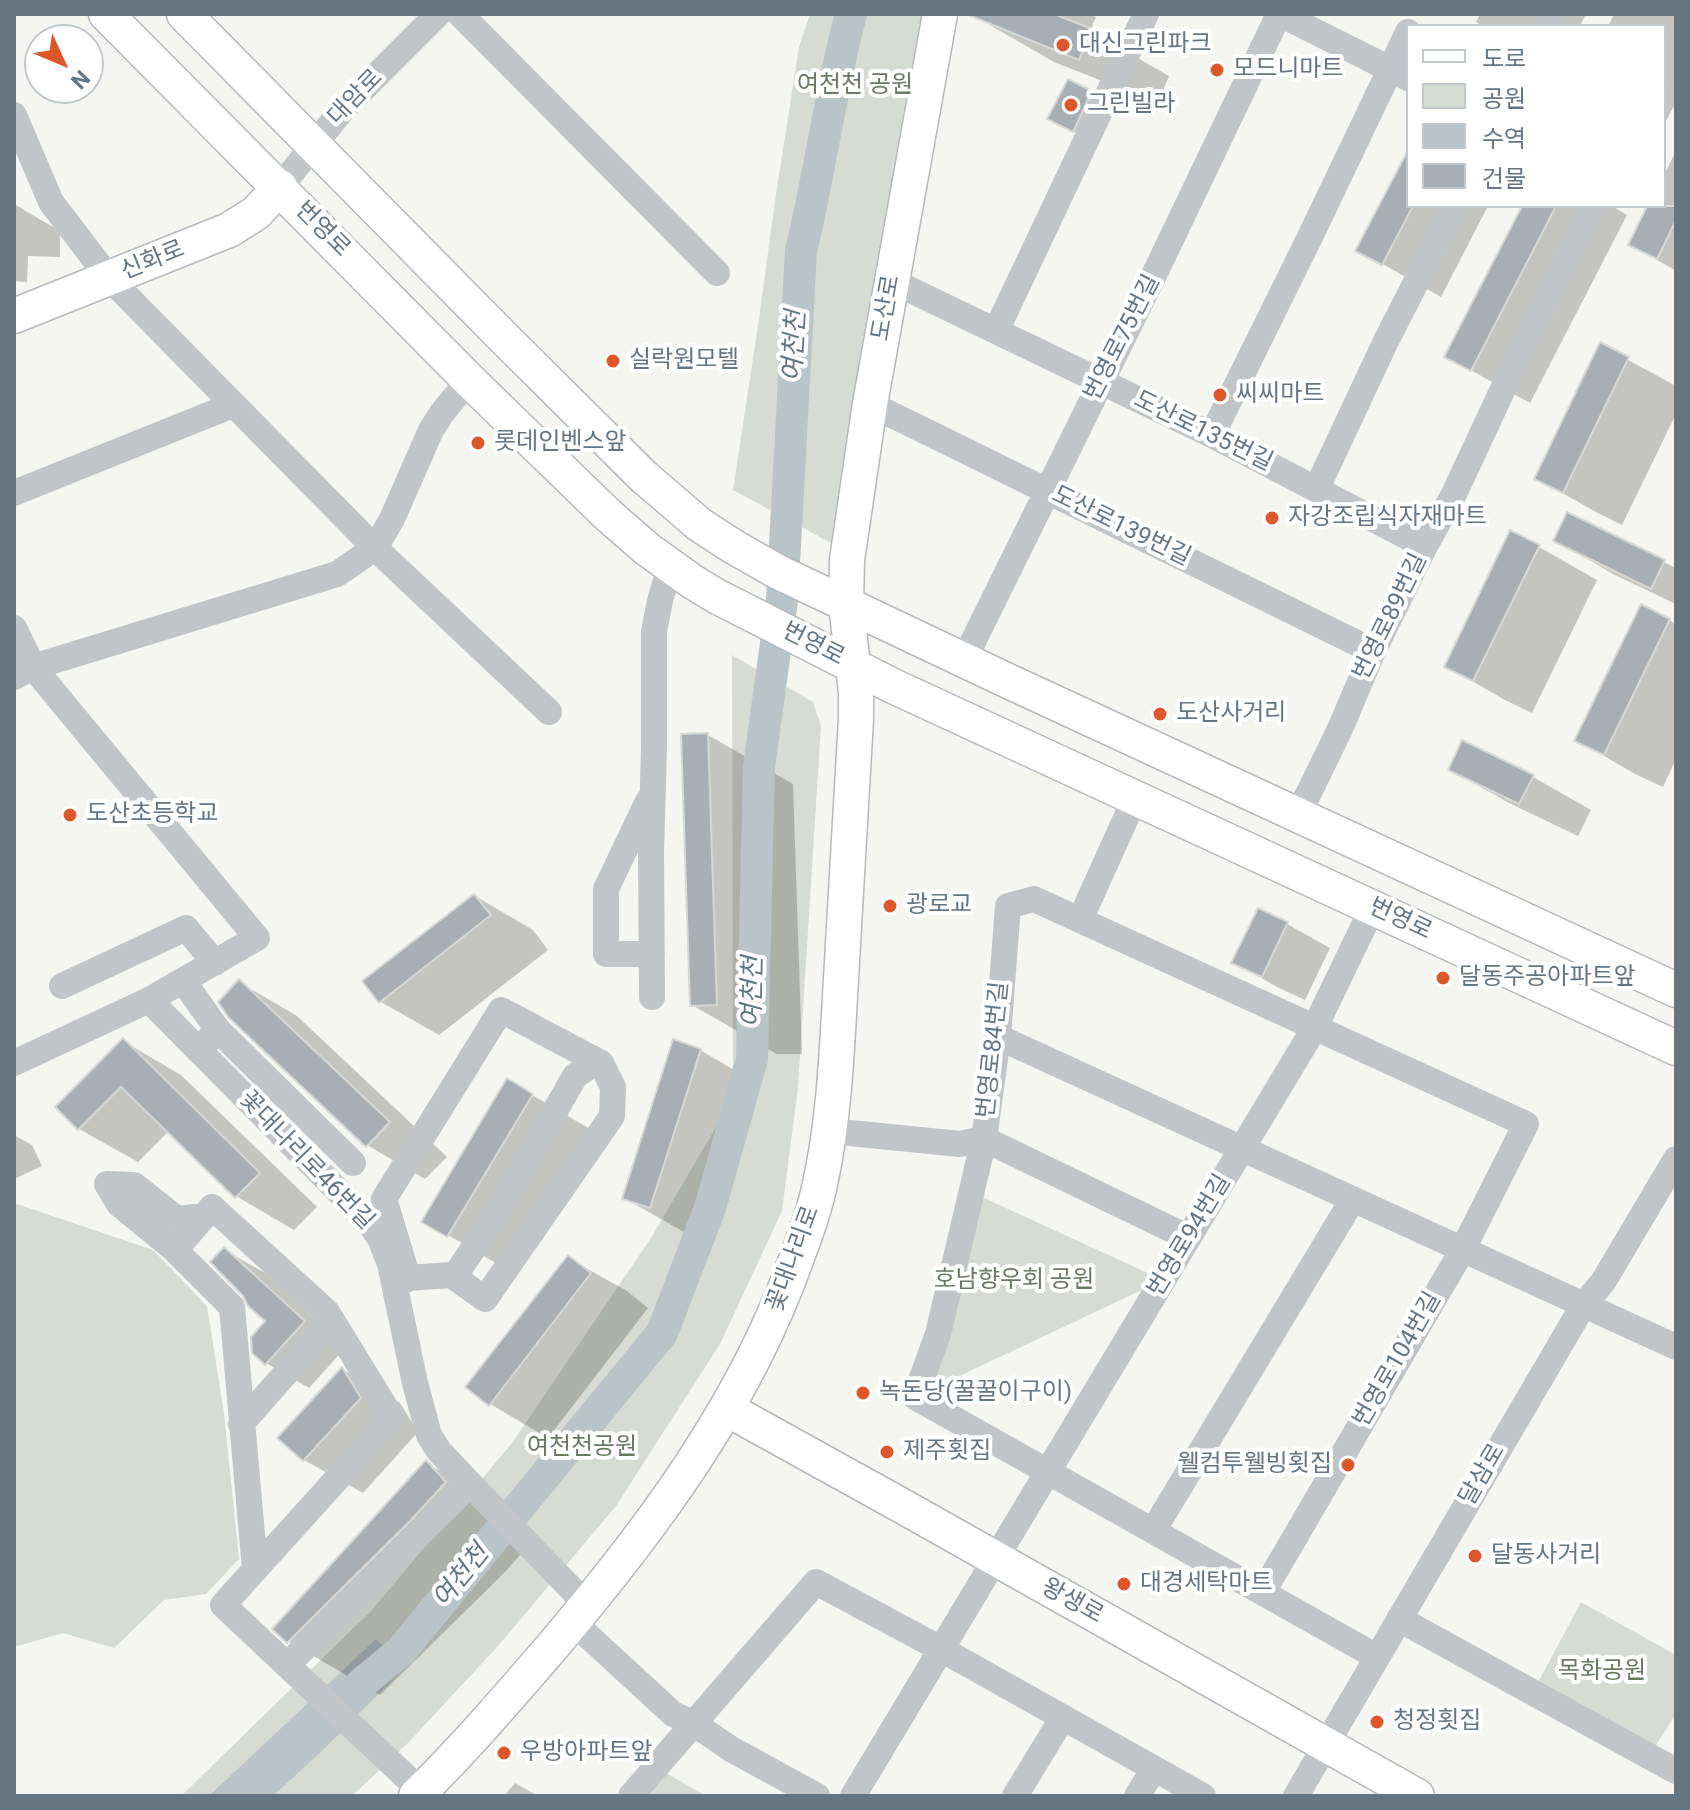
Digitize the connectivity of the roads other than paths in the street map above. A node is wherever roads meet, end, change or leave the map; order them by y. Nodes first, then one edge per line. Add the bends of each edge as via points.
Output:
1 (106, 14) edge
2 (438, 14) edge
3 (460, 14) edge
4 (940, 14) edge
5 (1146, 14) edge
6 (1280, 14) edge
7 (195, 25) edge
8 (1406, 41) edge
9 (1676, 45) edge
10 (1666, 64) edge
11 (1399, 74) edge
12 (168, 76) junction
13 (14, 115) edge
14 (313, 144) junction
15 (280, 187) junction
16 (1454, 208) edge
17 (1593, 208) edge
18 (717, 273) dead end
19 (109, 278) junction
20 (892, 281) junction
21 (14, 316) edge
22 (996, 331) junction
23 (469, 380) junction
24 (1101, 382) junction
25 (870, 404) junction
26 (233, 405) junction
27 (1212, 435) junction
28 (1317, 488) junction
29 (1047, 491) junction
30 (14, 493) edge
31 (1425, 546) junction
32 (375, 548) junction
33 (670, 566) junction
34 (837, 600) junction
35 (14, 628) edge
36 (1373, 651) junction
37 (839, 659) junction
38 (964, 660) junction
39 (24, 672) edge
40 (941, 708) junction
41 (549, 712) dead end
42 (653, 792) junction
43 (1135, 798) junction
44 (1298, 815) junction
45 (1373, 907) junction
46 (1080, 920) junction
47 (652, 954) junction
48 (215, 963) junction
49 (62, 986) dead end
50 (1676, 990) edge
51 (191, 992) dead end
52 (652, 997) dead end
53 (149, 1000) junction
54 (1315, 1027) junction
55 (218, 1030) junction
56 (998, 1037) junction
57 (1676, 1048) edge
58 (198, 1050) junction
59 (597, 1061) junction
60 (14, 1063) edge
61 (830, 1131) junction
62 (984, 1139) junction
63 (1242, 1149) junction
64 (1676, 1159) edge
65 (353, 1163) dead end
66 (1353, 1199) junction
67 (204, 1216) junction
68 (1187, 1237) junction
69 (1463, 1249) junction
70 (175, 1250) junction
71 (454, 1277) junction
72 (402, 1282) junction
73 (1584, 1304) junction
74 (332, 1321) junction
75 (1676, 1347) edge
76 (727, 1409) junction
77 (241, 1424) junction
78 (1049, 1471) junction
79 (478, 1493) junction
80 (1153, 1531) junction
81 (995, 1558) junction
82 (255, 1569) junction
83 (1263, 1592) junction
84 (580, 1614) junction
85 (1399, 1619) junction
86 (941, 1649) junction
87 (1377, 1657) junction
88 (288, 1664) junction
89 (1063, 1717) junction
90 (693, 1723) junction
91 (1326, 1744) junction
92 (1154, 1769) junction
93 (1676, 1771) edge
94 (418, 1793) edge
95 (631, 1796) edge
96 (817, 1796) edge
97 (853, 1796) edge
98 (1015, 1796) edge
99 (1137, 1796) edge
100 (1203, 1796) edge
101 (1296, 1796) edge
102 (1417, 1796) edge

1 - 12 main road, 번영로
2 - 14 street, 대암로
3 - 18 street
4 - 20 main road, 도산로
5 - 22 street
6 - 11 street
6 - 24 street, 번영로75번길
7 - 12 main road via 211,53 209,64 194,78
7 - 14 main road, 번영로
8 - 11 street
9 - 10 street
11 - 27 street via 1316,225
12 - 15 main road, 번영로
13 - 19 street via 51,202
14 - 15 street, 대암로
14 - 34 main road, 번영로 via 644,477 734,547
15 - 19 main road, 신화로 via 256,213 229,230
15 - 23 main road, 번영로
16 - 28 street
17 - 31 street, 번영로89번길
19 - 21 main road, 신화로
19 - 26 street
20 - 22 street, 도산로135번길
20 - 25 main road, 도산로
22 - 24 street, 도산로135번길
23 - 32 street via 431,430
23 - 33 main road, 번영로 via 608,515
24 - 27 street, 도산로135번길
24 - 29 street, 번영로75번길
25 - 29 street, 도산로139번길
25 - 34 main road, 도산로
26 - 30 street
26 - 32 street
27 - 28 street, 도산로135번길
28 - 31 street, 도산로135번길
29 - 36 street, 도산로139번길
29 - 38 street, 번영로75번길
31 - 36 street, 번영로89번길
32 - 39 street via 337,574
32 - 41 street
33 - 37 main road, 번영로 via 716,596
33 - 42 street via 654,631
34 - 37 main road, 꽃대나리로
34 - 38 main road, 번영로
35 - 39 street
36 - 44 street, 번영로89번길
37 - 40 main road, 번영로
37 - 61 main road, 꽃대나리로 via 856,718
38 - 40 main road
38 - 44 main road, 번영로
39 - 48 street via 257,938
40 - 43 main road, 번영로
42 - 47 street
42 - 47 street via 606,889 606,954
43 - 45 main road, 번영로
43 - 46 street
44 - 50 main road, 번영로
45 - 54 street, 번영로94번길
45 - 57 main road, 번영로
46 - 54 street
46 - 56 street, 번영로84번길 via 1034,899 1008,906
47 - 52 street
48 - 49 street via 186,928
48 - 53 street
51 - 55 street
53 - 58 street, 꽃대나리로46번길
53 - 60 street
54 - 63 street, 번영로94번길
54 - 69 street, 번영로104번길 via 1526,1124
55 - 58 street
55 - 65 street
56 - 62 street, 번영로84번길
56 - 63 street
58 - 72 street, 꽃대나리로46번길 via 366,1219
59 - 71 street via 575,1076 496,1215
59 - 71 street via 613,1087 612,1116 485,1299
59 - 72 street via 501,1010 384,1199
61 - 62 street via 960,1144
61 - 76 main road, 꽃대나리로 via 821,1181 785,1291
62 - 68 street
62 - 78 street, 번영로84번길 via 938,1334 915,1397
63 - 66 street
63 - 68 street, 번영로94번길
64 - 73 street, 달삼로 via 1603,1282
66 - 69 street
66 - 80 street
67 - 70 street
67 - 70 street via 177,1219 134,1185 107,1184 119,1204
67 - 74 street via 212,1207
68 - 78 street, 번영로94번길
69 - 73 street
69 - 83 street, 번영로104번길
70 - 77 street via 232,1307
71 - 72 street
72 - 79 street, 꽃대나리로46번길 via 415,1383 429,1435
73 - 75 street
73 - 85 street, 달삼로
74 - 77 street
74 - 82 street via 392,1418
76 - 81 main road, 왕생로
76 - 84 main road, 꽃대나리로 via 677,1488
77 - 82 street
78 - 80 street
78 - 81 street, 번영로94번길
79 - 84 street, 꽃대나리로46번길 via 559,1577
79 - 88 street
80 - 83 street
81 - 86 street, 번영로94번길
81 - 91 main road, 왕생로
82 - 88 street via 223,1605
83 - 87 street
84 - 90 street, 꽃대나리로46번길 via 673,1714
84 - 94 main road, 꽃대나리로
85 - 87 street, 달삼로
85 - 93 street
86 - 89 street
86 - 90 street via 816,1582
86 - 97 street, 번영로94번길
87 - 91 street, 달삼로
88 - 94 street
89 - 92 street
89 - 98 street
90 - 95 street
90 - 96 street, 꽃대나리로46번길
91 - 101 street, 달삼로
91 - 102 main road, 왕생로
92 - 99 street
92 - 100 street

